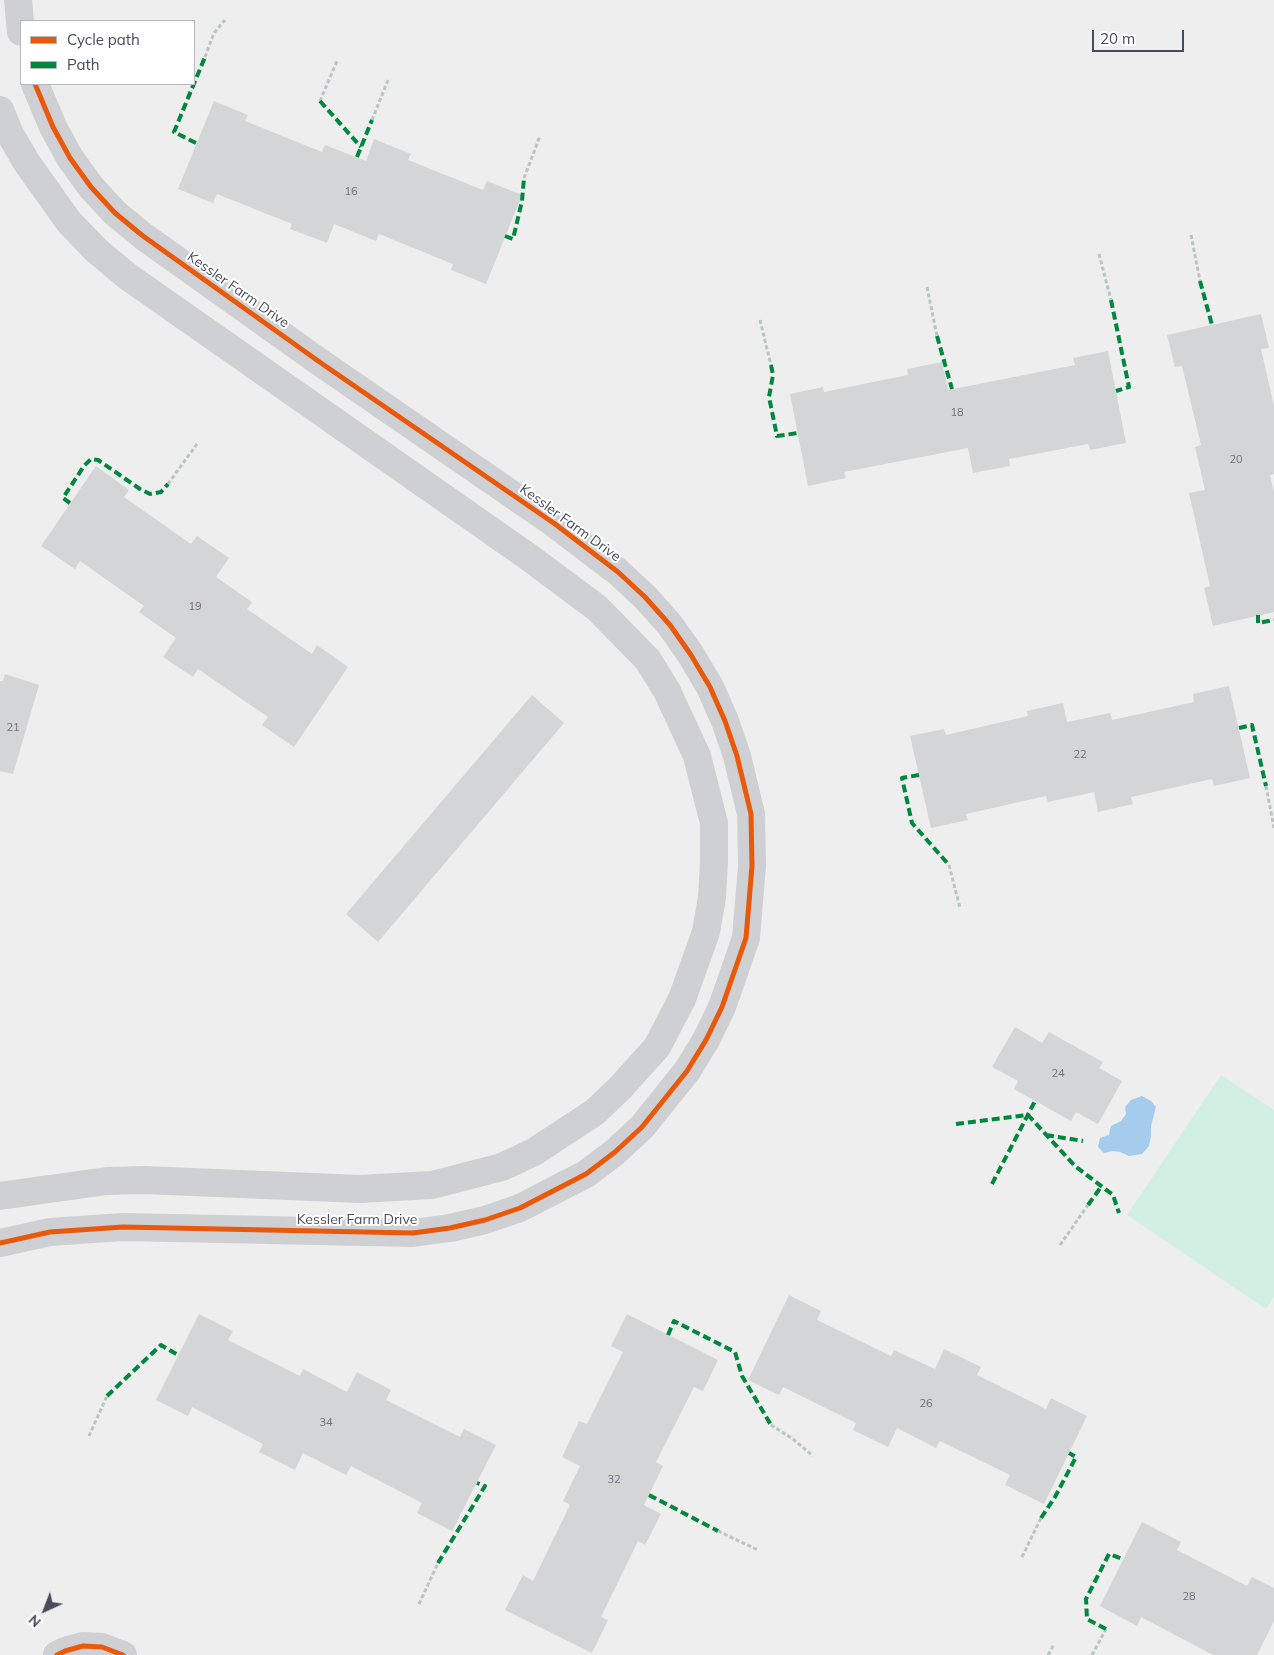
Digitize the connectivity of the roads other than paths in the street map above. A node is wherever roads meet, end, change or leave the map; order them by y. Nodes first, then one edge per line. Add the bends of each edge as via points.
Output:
1 (18, 0) edge
2 (20, 21) edge
3 (35, 85) edge
4 (0, 110) edge
5 (0, 1196) edge
6 (0, 1244) edge
7 (57, 1655) edge
8 (123, 1655) edge

1 - 2 street
3 - 6 street, Kessler Farm Drive via 53,127 80,172 115,212 143,236 556,524 645,597 691,655 725,721 751,814 752,866 746,938 722,1007 687,1071 642,1127 615,1152 586,1174 520,1208 485,1220 413,1233 123,1227 50,1232
4 - 5 street via 31,170 69,222 127,276 597,608 648,660 667,690 697,756 714,823 712,897 706,932 682,999 656,1047 594,1112 534,1152 502,1168 432,1185 360,1188 144,1180 107,1181
7 - 8 street via 83,1646 102,1647

